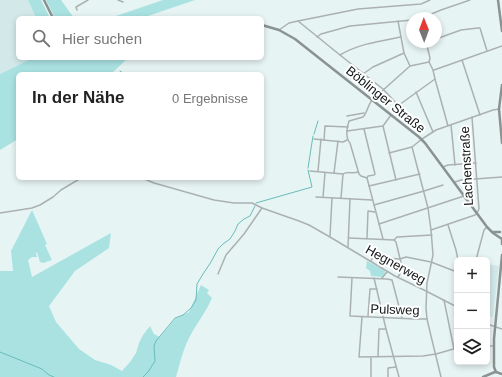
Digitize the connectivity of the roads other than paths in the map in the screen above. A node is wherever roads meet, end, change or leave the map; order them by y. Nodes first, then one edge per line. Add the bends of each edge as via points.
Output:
1 (44, 0) edge
2 (88, 0) edge
3 (118, 0) edge
4 (430, 0) edge
5 (470, 0) edge
6 (498, 0) edge
7 (123, 2) dead end
8 (76, 10) dead end
9 (436, 12) edge
10 (52, 16) edge
11 (406, 20) edge
12 (298, 21) junction
13 (398, 21) junction
14 (264, 26) edge
15 (279, 30) junction
16 (502, 30) edge
17 (401, 36) junction
18 (317, 37) junction
19 (442, 37) edge
20 (502, 46) edge
21 (428, 48) edge
22 (487, 51) junction
23 (404, 52) junction
24 (340, 56) junction
25 (462, 60) junction
26 (428, 62) junction
27 (410, 66) junction
28 (433, 70) junction
29 (363, 74) junction
30 (435, 79) junction
31 (502, 85) edge
32 (383, 89) junction
33 (416, 92) junction
34 (372, 100) junction
35 (500, 111) edge
36 (364, 113) dead end
37 (391, 115) junction
38 (480, 115) junction
39 (346, 116) dead end
40 (472, 117) junction
41 (449, 125) junction
42 (383, 126) junction
43 (348, 127) junction
44 (364, 129) junction
45 (347, 131) junction
46 (433, 132) junction
47 (314, 139) dead end
48 (422, 139) junction
49 (322, 140) junction
50 (348, 140) junction
51 (338, 141) junction
52 (502, 143) edge
53 (412, 147) junction
54 (389, 152) junction
55 (476, 163) junction
56 (455, 165) junction
57 (443, 167) junction
58 (310, 171) dead end
59 (318, 172) junction
60 (358, 172) junction
61 (325, 173) junction
62 (334, 173) junction
63 (343, 174) junction
64 (420, 174) junction
65 (502, 177) edge
66 (367, 178) junction
67 (477, 179) junction
68 (78, 180) edge
69 (147, 180) edge
70 (396, 180) junction
71 (454, 183) junction
72 (443, 185) dead end
73 (369, 186) junction
74 (424, 192) junction
75 (464, 196) junction
76 (316, 197) dead end
77 (323, 197) junction
78 (332, 198) junction
79 (341, 198) junction
80 (350, 199) junction
81 (372, 200) junction
82 (374, 205) junction
83 (262, 208) junction
84 (428, 208) junction
85 (376, 212) junction
86 (0, 213) edge
87 (477, 214) junction
88 (379, 224) junction
89 (448, 225) junction
90 (487, 227) junction
91 (432, 230) junction
92 (500, 233) edge
93 (432, 235) junction
94 (330, 237) junction
95 (349, 238) junction
96 (367, 239) junction
97 (382, 239) junction
98 (502, 239) edge
99 (394, 240) junction
100 (502, 244) edge
101 (348, 248) junction
102 (502, 255) edge
103 (457, 257) edge
104 (477, 257) edge
105 (400, 259) junction
106 (370, 261) junction
107 (431, 262) junction
108 (454, 271) edge
109 (388, 272) junction
110 (218, 274) dead end
111 (338, 277) dead end
112 (398, 277) junction
113 (352, 278) junction
114 (374, 278) junction
115 (382, 278) junction
116 (376, 289) junction
117 (426, 291) junction
118 (498, 295) junction
119 (502, 296) edge
120 (443, 300) junction
121 (454, 306) edge
122 (362, 317) junction
123 (368, 317) junction
124 (383, 318) junction
125 (402, 319) junction
126 (427, 319) junction
127 (490, 325) edge
128 (495, 326) junction
129 (502, 329) edge
130 (386, 330) junction
131 (493, 346) joint
132 (454, 349) joint
133 (436, 354) junction
134 (394, 356) junction
135 (378, 357) junction
136 (371, 358) junction
137 (396, 367) junction
138 (496, 372) junction
139 (502, 374) edge
140 (371, 377) edge
141 (388, 377) edge
142 (399, 377) edge
143 (441, 377) edge
144 (483, 377) edge

1 - 10 main road
2 - 8 street via 76,6
3 - 7 street
4 - 12 street via 421,4 358,9
5 - 9 street
6 - 16 main road
11 - 13 street
12 - 15 street
12 - 18 street
13 - 17 street
13 - 18 street via 350,26
14 - 15 main road, Böblinger Straße
15 - 34 main road, Böblinger Straße via 295,39
17 - 23 street
17 - 24 street via 369,43
18 - 24 street
19 - 22 street via 465,29 480,28
20 - 22 street
21 - 26 street via 430,58
22 - 25 street
23 - 27 street
23 - 29 street
24 - 29 street
25 - 28 street
25 - 38 street
26 - 27 street
26 - 28 street
27 - 32 street
28 - 30 street
29 - 32 street
30 - 33 street
30 - 41 street
31 - 35 main road
32 - 33 street via 397,104
32 - 34 street
33 - 46 street
34 - 37 main road, Böblinger Straße
34 - 43 street via 365,115 349,121
35 - 38 street via 493,110
35 - 52 main road
36 - 39 street
37 - 42 street
37 - 48 main road, Böblinger Straße
38 - 40 street
40 - 41 street
40 - 55 street, Lachenstraße
41 - 46 street
41 - 56 street
42 - 44 street
42 - 54 street
43 - 45 street
43 - 49 street via 325,126
44 - 45 street
44 - 66 street via 375,174
45 - 50 street
46 - 48 street
47 - 49 street
48 - 53 street
48 - 57 main road, Böblinger Straße
49 - 51 street
49 - 59 street
50 - 51 street
50 - 60 street
51 - 62 street
53 - 54 street
53 - 64 street
54 - 70 street
55 - 56 street
55 - 67 street, Lachenstraße
56 - 57 street
57 - 71 main road, Böblinger Straße
58 - 59 street
59 - 61 street
60 - 63 street
60 - 66 street
61 - 62 street
61 - 77 street
62 - 63 street
63 - 79 street
64 - 70 street
64 - 74 street
65 - 67 street
66 - 73 street
67 - 71 street via 459,180
67 - 87 street, Lachenstraße
68 - 86 street via 40,205
69 - 83 street, Hegnerweg via 214,200 252,202
70 - 73 street
71 - 75 main road, Böblinger Straße
72 - 74 street
73 - 81 street
74 - 82 street
74 - 84 street
75 - 84 street
75 - 87 main road, Böblinger Straße
76 - 77 street
77 - 78 street
78 - 79 street
78 - 94 street
79 - 80 street
80 - 81 street
80 - 95 street
81 - 82 street
82 - 85 street
83 - 94 street, Hegnerweg via 309,225
83 - 110 street via 226,255
84 - 88 street
84 - 91 street
85 - 88 street
85 - 96 street via 368,211
87 - 89 street
87 - 90 main road, Böblinger Straße
88 - 97 street
89 - 91 street
89 - 103 street
90 - 92 main road, Böblinger Straße
90 - 104 street
91 - 93 street
92 - 98 main road, Böblinger Straße
93 - 99 street via 397,237
93 - 107 street
94 - 101 street, Hegnerweg
95 - 96 street
95 - 101 street
96 - 97 street
97 - 99 street
98 - 100 main road
99 - 105 street
101 - 106 street, Hegnerweg
102 - 118 main road
105 - 106 street via 373,258
105 - 107 street via 406,257
105 - 112 street via 402,270
106 - 109 street, Hegnerweg
107 - 108 street
107 - 117 street
109 - 112 street, Hegnerweg
109 - 115 street
111 - 113 street
112 - 117 street, Hegnerweg
113 - 114 street
113 - 122 street, Pulsweg via 350,316
114 - 115 street
114 - 116 street
115 - 125 street via 392,281
116 - 123 street via 370,289
116 - 124 street
117 - 120 street, Hegnerweg
117 - 126 street
118 - 119 street
118 - 128 main road
120 - 121 street, Hegnerweg
120 - 132 street
122 - 123 street, Pulsweg
122 - 136 street, Pulsweg via 359,357
123 - 124 street, Pulsweg
124 - 125 street, Pulsweg
124 - 130 street
125 - 126 street, Pulsweg
126 - 133 street
127 - 128 street
128 - 129 street
128 - 131 main road
130 - 134 street
130 - 135 street via 380,329
131 - 138 main road
132 - 133 street
133 - 134 street
133 - 143 street
134 - 135 street
134 - 137 street
135 - 136 street
136 - 140 street
137 - 141 street via 388,368
137 - 142 street
138 - 139 main road
138 - 144 main road

